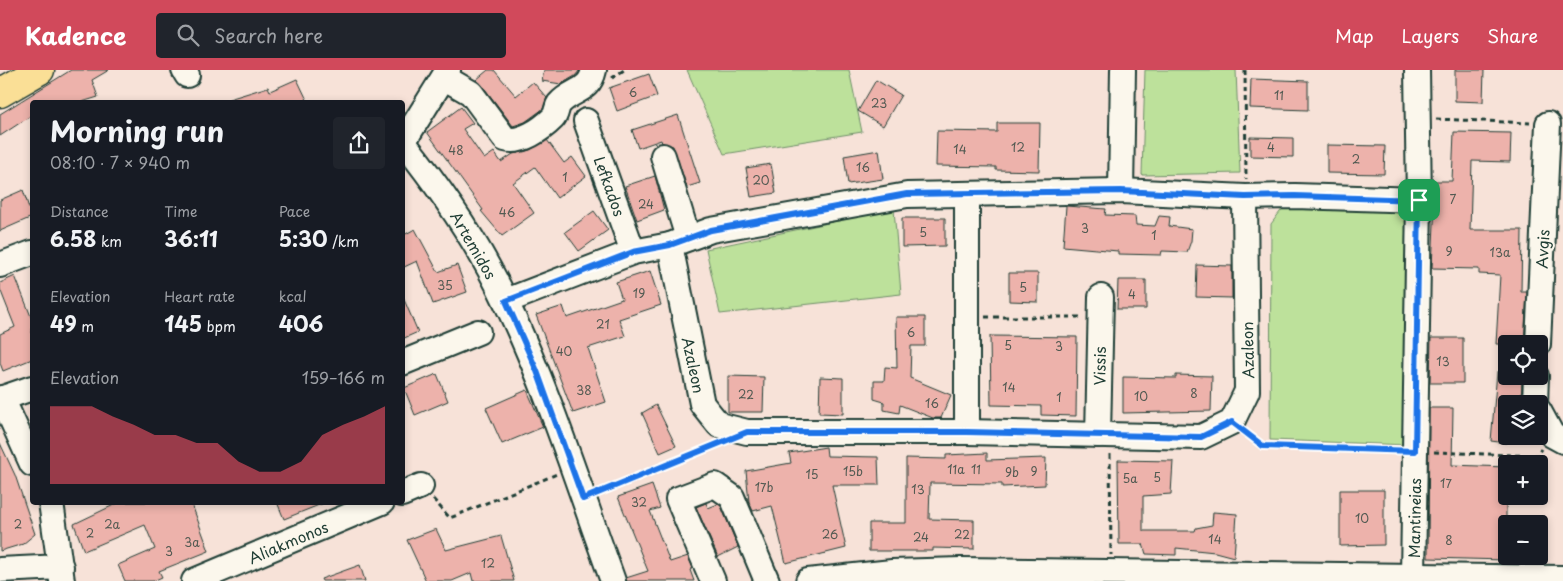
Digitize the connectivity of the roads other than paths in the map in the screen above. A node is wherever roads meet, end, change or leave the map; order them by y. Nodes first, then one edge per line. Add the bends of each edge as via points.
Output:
1 (8, 70) edge
2 (40, 70) edge
3 (594, 70) edge
4 (1123, 70) edge
5 (1417, 70) edge
6 (447, 74) edge
7 (0, 75) edge
8 (0, 93) edge
9 (586, 121) dead end
10 (1548, 124) road end
11 (405, 141) edge
12 (405, 146) edge
13 (663, 156) dead end
14 (1121, 191) junction
15 (967, 194) junction
16 (1245, 197) junction
17 (1419, 200) junction
18 (679, 241) junction
19 (633, 252) junction
20 (30, 254) edge
21 (0, 265) edge
22 (506, 301) junction
23 (1100, 307) road end
24 (478, 332) dead end
25 (1538, 335) edge
26 (405, 361) edge
27 (30, 389) edge
28 (1, 398) edge
29 (1548, 424) edge
30 (967, 432) junction
31 (1104, 435) junction
32 (1558, 438) edge
33 (30, 460) edge
34 (54, 505) edge
35 (375, 505) edge
36 (0, 570) edge
37 (61, 574) edge
38 (961, 576) edge
39 (1105, 576) edge
40 (1413, 576) junction
41 (1563, 578) edge
42 (817, 580) edge
43 (194, 581) edge
44 (613, 581) edge
45 (713, 581) edge
46 (767, 581) edge

1 - 7 main road
2 - 8 main road
3 - 6 street via 586,87 558,105 554,117 523,139 513,142 505,139 471,93
4 - 14 street
5 - 17 street, Mantineias
6 - 11 street
9 - 19 street, Lefkados
10 - 25 street, Avgis
12 - 22 street, Artemidos via 435,182 470,235
13 - 18 street, Azaleon
14 - 15 street
14 - 16 street
15 - 18 street via 907,194 711,230
15 - 30 street
16 - 17 street
16 - 31 street, Azaleon via 1247,391 1232,422 1201,437
17 - 40 street, Mantineias
18 - 19 street
18 - 30 street, Azaleon via 702,404 719,425 747,432
19 - 22 street
20 - 21 street
22 - 44 street, Artemidos via 537,371
23 - 31 street, Vissis
24 - 26 street
27 - 28 street
28 - 33 street
29 - 32 street
30 - 31 street, Azaleon
34 - 37 street
35 - 43 street, Aliakmonos
36 - 37 street
38 - 39 street
38 - 42 street via 892,572
39 - 40 street
40 - 41 street
45 - 46 street via 678,499 715,485 732,497

